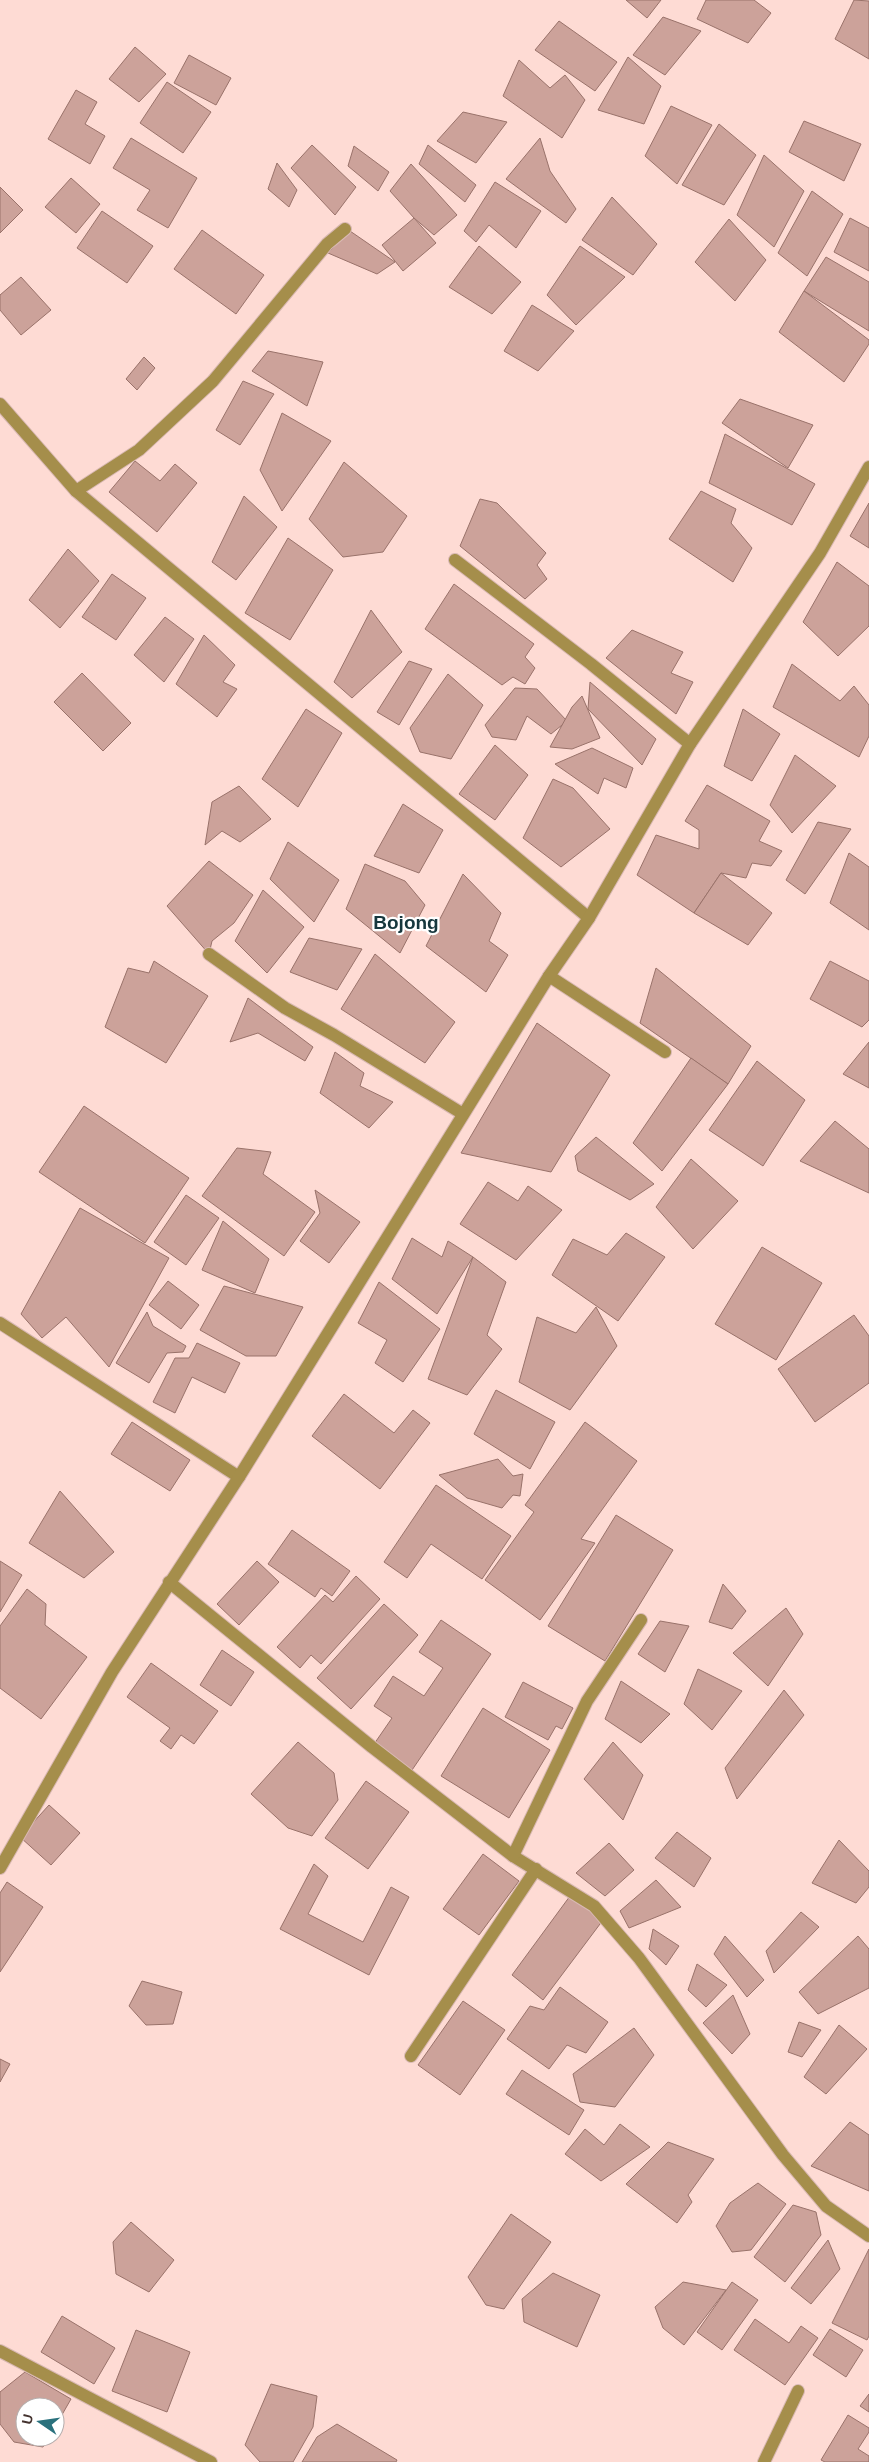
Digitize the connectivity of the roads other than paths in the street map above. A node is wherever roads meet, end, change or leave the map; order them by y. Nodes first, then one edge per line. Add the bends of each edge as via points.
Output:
1 (345, 229) dead end
2 (0, 404) edge
3 (869, 467) edge
4 (76, 491) junction
5 (455, 560) dead end
6 (690, 744) junction
7 (589, 918) junction
8 (210, 954) dead end
9 (549, 976) junction
10 (664, 1052) dead end
11 (463, 1114) junction
12 (0, 1323) edge
13 (239, 1477) junction
14 (169, 1582) junction
15 (641, 1620) dead end
16 (513, 1856) junction
17 (0, 1868) edge
18 (536, 1869) junction
19 (411, 2056) dead end
20 (869, 2236) edge
21 (0, 2351) edge
22 (798, 2391) dead end
23 (211, 2462) edge
24 (764, 2462) edge

1 - 4 street via 327,244 213,381 139,450
2 - 4 street
3 - 6 street via 820,553
4 - 7 street
5 - 6 street
6 - 7 street
7 - 9 street
8 - 11 street via 285,1008
9 - 10 street
9 - 11 street
11 - 13 street
12 - 13 street
13 - 14 street
14 - 16 street via 372,1747
14 - 17 street via 112,1672
15 - 16 street via 587,1702
16 - 18 street
18 - 19 street
18 - 20 street via 594,1906 639,1958 783,2155 826,2206
21 - 23 street
22 - 24 street

